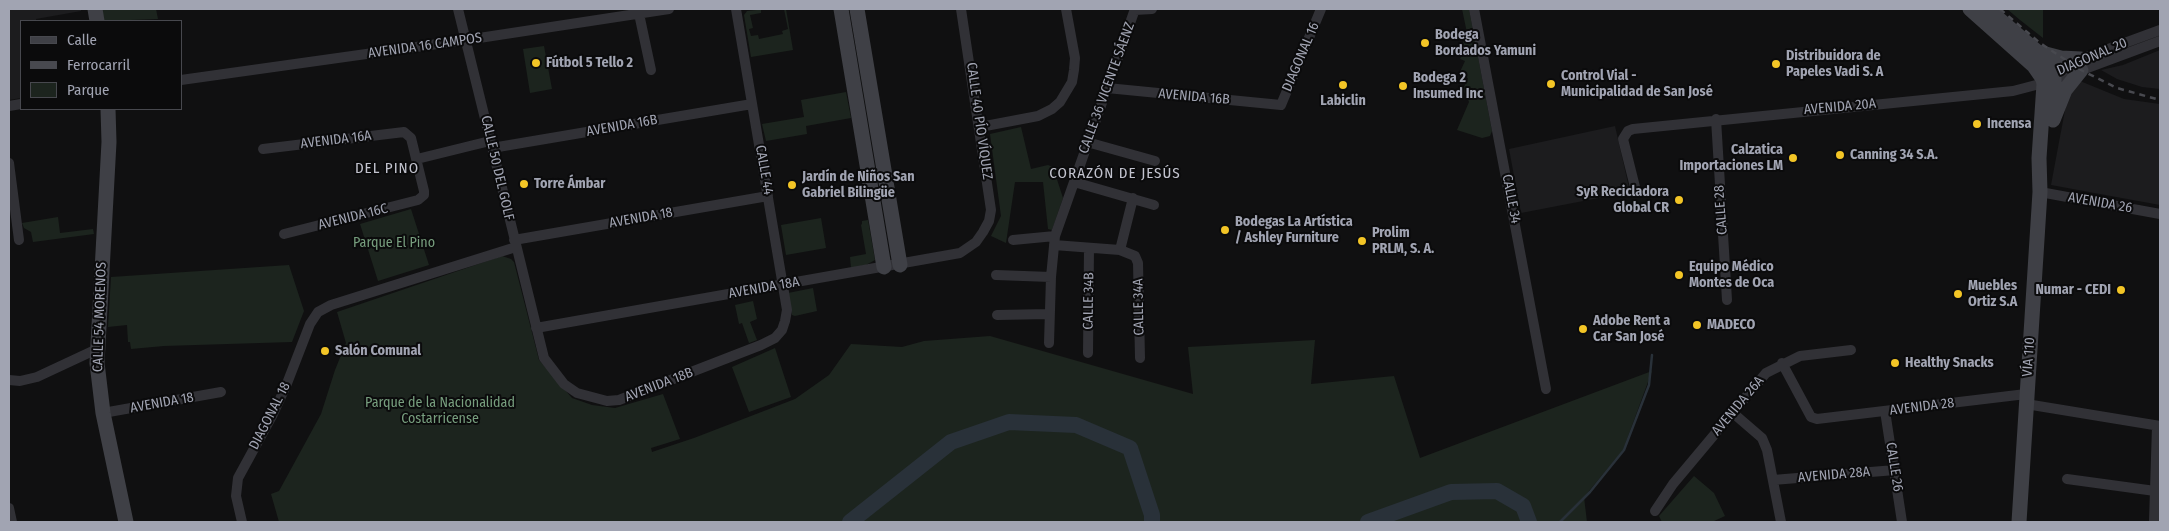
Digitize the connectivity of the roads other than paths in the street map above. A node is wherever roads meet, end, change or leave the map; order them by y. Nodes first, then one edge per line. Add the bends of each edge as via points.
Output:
1 (458, 9) edge
2 (669, 9) edge
3 (736, 9) edge
4 (841, 9) edge
5 (857, 9) edge
6 (961, 9) edge
7 (1066, 9) edge
8 (1135, 9) edge
9 (1152, 9) edge
10 (1321, 9) edge
11 (1474, 9) edge
12 (1970, 9) edge
13 (1987, 9) edge
14 (639, 11) edge
15 (2160, 30) edge
16 (466, 40) junction
17 (2160, 41) edge
18 (2037, 51) junction
19 (2081, 65) junction
20 (651, 70) dead end
21 (2050, 79) junction
22 (182, 80) edge
23 (1107, 88) junction
24 (752, 104) junction
25 (1281, 105) joint
26 (108, 110) edge
27 (1716, 119) junction
28 (2052, 120) junction
29 (980, 127) junction
30 (1087, 142) junction
31 (491, 144) junction
32 (263, 149) dead end
33 (416, 160) junction
34 (1155, 161) dead end
35 (9, 163) edge
36 (1074, 182) junction
37 (1636, 191) dead end
38 (2040, 192) junction
39 (768, 196) junction
40 (1133, 198) junction
41 (1154, 204) dead end
42 (2160, 214) edge
43 (983, 232) joint
44 (284, 234) dead end
45 (19, 240) dead end
46 (1013, 240) dead end
47 (1055, 240) junction
48 (515, 244) junction
49 (1089, 248) junction
50 (1120, 250) junction
51 (900, 264) junction
52 (884, 267) junction
53 (996, 275) dead end
54 (1051, 277) junction
55 (782, 284) junction
56 (1727, 300) dead end
57 (318, 312) joint
58 (1049, 314) junction
59 (997, 315) dead end
60 (536, 328) junction
61 (782, 330) joint
62 (1049, 343) dead end
63 (97, 349) junction
64 (1851, 350) dead end
65 (1088, 353) dead end
66 (1140, 358) dead end
67 (1782, 363) junction
68 (9, 380) edge
69 (1546, 389) dead end
70 (221, 392) dead end
71 (2026, 399) junction
72 (1885, 411) junction
73 (103, 413) junction
74 (1733, 413) junction
75 (2159, 426) edge
76 (1894, 470) junction
77 (2067, 479) dead end
78 (1774, 480) junction
79 (2155, 491) junction
80 (9, 508) edge
81 (1655, 511) dead end
82 (12, 522) edge
83 (126, 522) edge
84 (242, 522) edge
85 (1781, 522) edge
86 (1902, 522) edge
87 (2019, 522) edge
88 (2154, 522) edge

1 - 16 street, CALLE 50 DEL GOLF
2 - 14 street, AVENIDA 16 CAMPOS
3 - 24 street, CALLE 44
4 - 52 main road
5 - 51 main road
6 - 29 street, CALLE 40 PÍO VÍQUEZ
7 - 29 street via 1075,58 1068,92 1052,109 1038,116
8 - 9 street
8 - 23 street, CALLE 36 VICENTE SÁENZ
10 - 25 street, DIAGONAL 16
11 - 69 street, CALLE 34
12 - 21 main road
13 - 18 main road
14 - 16 street, AVENIDA 16 CAMPOS
14 - 20 street
15 - 19 street, DIAGONAL 20
16 - 22 street, AVENIDA 16 CAMPOS
16 - 31 street, CALLE 50 DEL GOLF
17 - 19 street, DIAGONAL 20
18 - 19 main road
18 - 21 main road via 2048,62
19 - 21 street, DIAGONAL 20
19 - 28 main road
21 - 27 street, AVENIDA 20A via 2025,88
21 - 28 main road, VÍA 110
21 - 38 main road, VÍA 110 via 2039,158
23 - 25 street, AVENIDA 16B
23 - 30 street, CALLE 36 VICENTE SÁENZ
24 - 31 street, AVENIDA 16B
24 - 39 street, CALLE 44
26 - 63 main road, CALLE 54 MORENOS
27 - 37 street, AVENIDA 20A via 1633,129 1625,135 1624,144
27 - 56 street, CALLE 28
28 - 38 main road, VÍA 110
29 - 43 street, CALLE 40 PÍO VÍQUEZ via 991,210
30 - 34 street
30 - 36 street, CALLE 36 VICENTE SÁENZ
31 - 33 street, AVENIDA 16B
31 - 48 street, CALLE 50 DEL GOLF
32 - 33 street, AVENIDA 16A via 400,132 408,134
33 - 44 street, AVENIDA 16C via 424,191 422,198
35 - 45 street
36 - 40 street
36 - 47 street, CALLE 36 VICENTE SÁENZ
38 - 42 street, AVENIDA 26
38 - 71 main road, VÍA 110
39 - 48 street, AVENIDA 18
39 - 55 street, CALLE 44
40 - 41 street
40 - 50 street
43 - 51 street, AVENIDA 18A via 976,242 960,253
46 - 47 street
47 - 49 street
47 - 54 street, CALLE 36 VICENTE SÁENZ
48 - 57 street, AVENIDA 18 via 331,304
48 - 60 street, CALLE 50 DEL GOLF
49 - 50 street
49 - 65 street, CALLE 34B
50 - 66 street, CALLE 34A via 1135,256 1138,263
51 - 52 street, AVENIDA 18A
52 - 55 street, AVENIDA 18A
53 - 54 street
54 - 58 street, CALLE 36 VICENTE SÁENZ
55 - 60 street, AVENIDA 18A
55 - 61 street, CALLE 44 via 787,310
57 - 84 street, DIAGONAL 18 via 273,414 238,478 236,496
58 - 59 street
58 - 62 street, CALLE 36 VICENTE SÁENZ
60 - 61 street, AVENIDA 18B via 544,358 564,384 577,393 607,402 762,345
63 - 68 street via 37,377
63 - 73 main road, CALLE 54 MORENOS
64 - 67 street, AVENIDA 26A via 1800,356
67 - 72 street, AVENIDA 28 via 1812,417
67 - 74 street, AVENIDA 26A via 1766,373
70 - 73 street, AVENIDA 18
71 - 72 street, AVENIDA 28
71 - 75 street, AVENIDA 28
71 - 87 main road, VÍA 110
72 - 76 street, CALLE 26
73 - 83 main road, CALLE 54 MORENOS
74 - 78 street via 1762,438
74 - 81 street, AVENIDA 26A via 1673,484
75 - 79 street
76 - 78 street, AVENIDA 28A
76 - 86 street, CALLE 26
77 - 79 street
78 - 85 street
79 - 88 street
80 - 82 street

